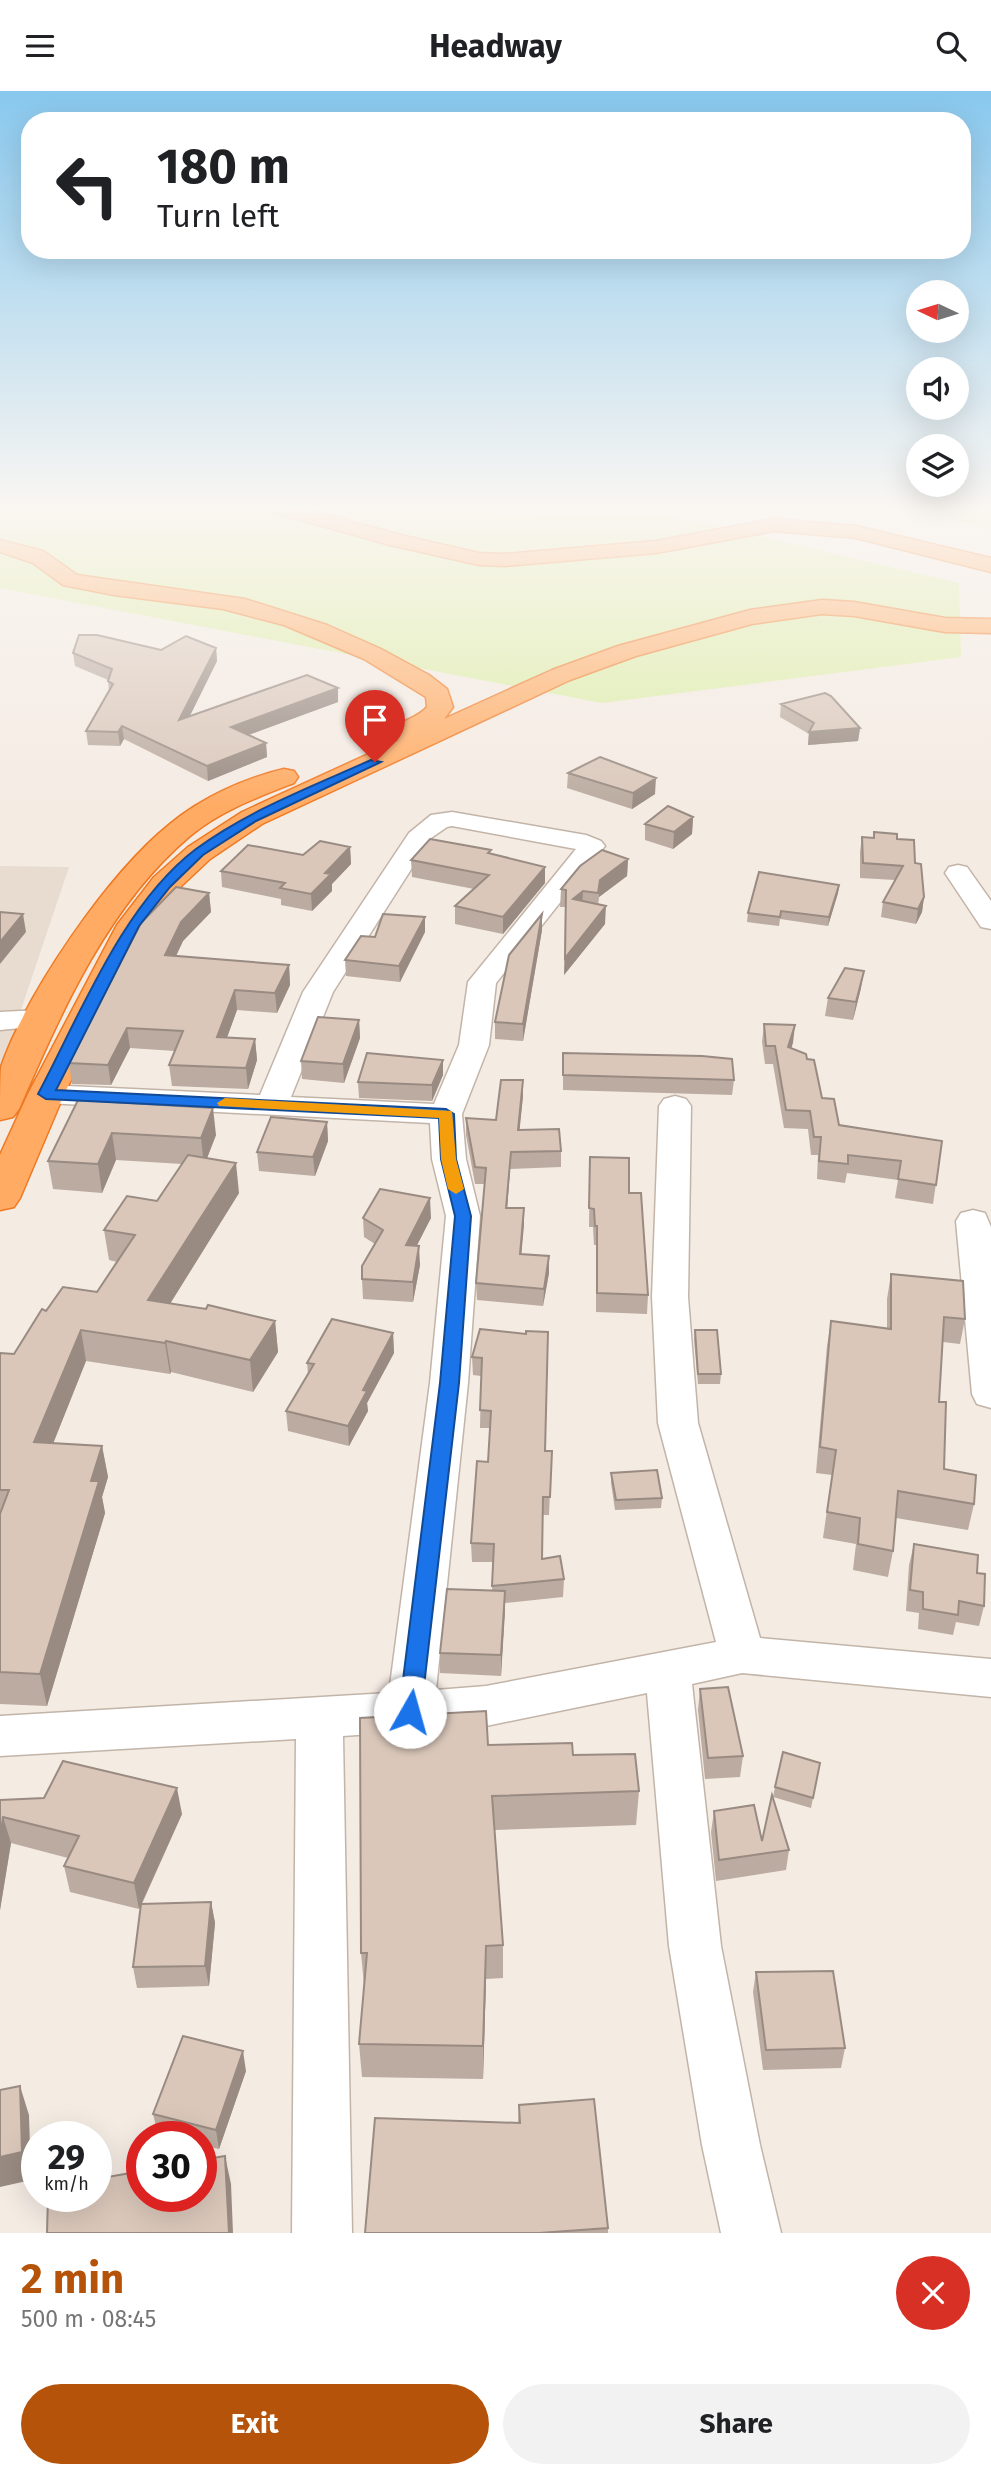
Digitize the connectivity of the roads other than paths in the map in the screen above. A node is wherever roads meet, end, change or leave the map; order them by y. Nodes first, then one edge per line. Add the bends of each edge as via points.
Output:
1 (253, 609) edge
2 (808, 609) edge
3 (853, 609) edge
4 (991, 626) edge
5 (958, 873) dead end
6 (991, 921) edge
7 (41, 1019) junction
8 (0, 1021) edge
9 (46, 1094) junction
10 (272, 1105) junction
11 (675, 1106) dead end
12 (0, 1109) edge
13 (446, 1114) junction
14 (0, 1198) edge
15 (973, 1221) dead end
16 (991, 1394) edge
17 (742, 1655) junction
18 (667, 1670) junction
19 (991, 1678) edge
20 (410, 1712) junction
21 (318, 1718) junction
22 (0, 1736) edge
23 (322, 2233) edge
24 (751, 2233) edge

1 - 7 highway via 320,631 419,677 438,694 440,707 431,719 406,731 229,799 180,830 134,877 80,947
2 - 9 highway via 750,617 626,651 561,675 251,818 199,853 165,884 133,925
3 - 4 highway via 945,625
5 - 6 street
7 - 8 street
7 - 12 highway
9 - 10 street
9 - 14 highway
10 - 13 street
10 - 13 street via 318,992 422,833 440,820 452,819 586,842 592,846 482,982 474,1045
11 - 17 street via 670,1297 678,1423
13 - 20 street via 449,1159 463,1216 449,1383
15 - 16 street
17 - 18 street
17 - 19 street
18 - 20 street via 486,1706
18 - 24 street via 695,1946
20 - 21 street
21 - 22 street
21 - 23 street

